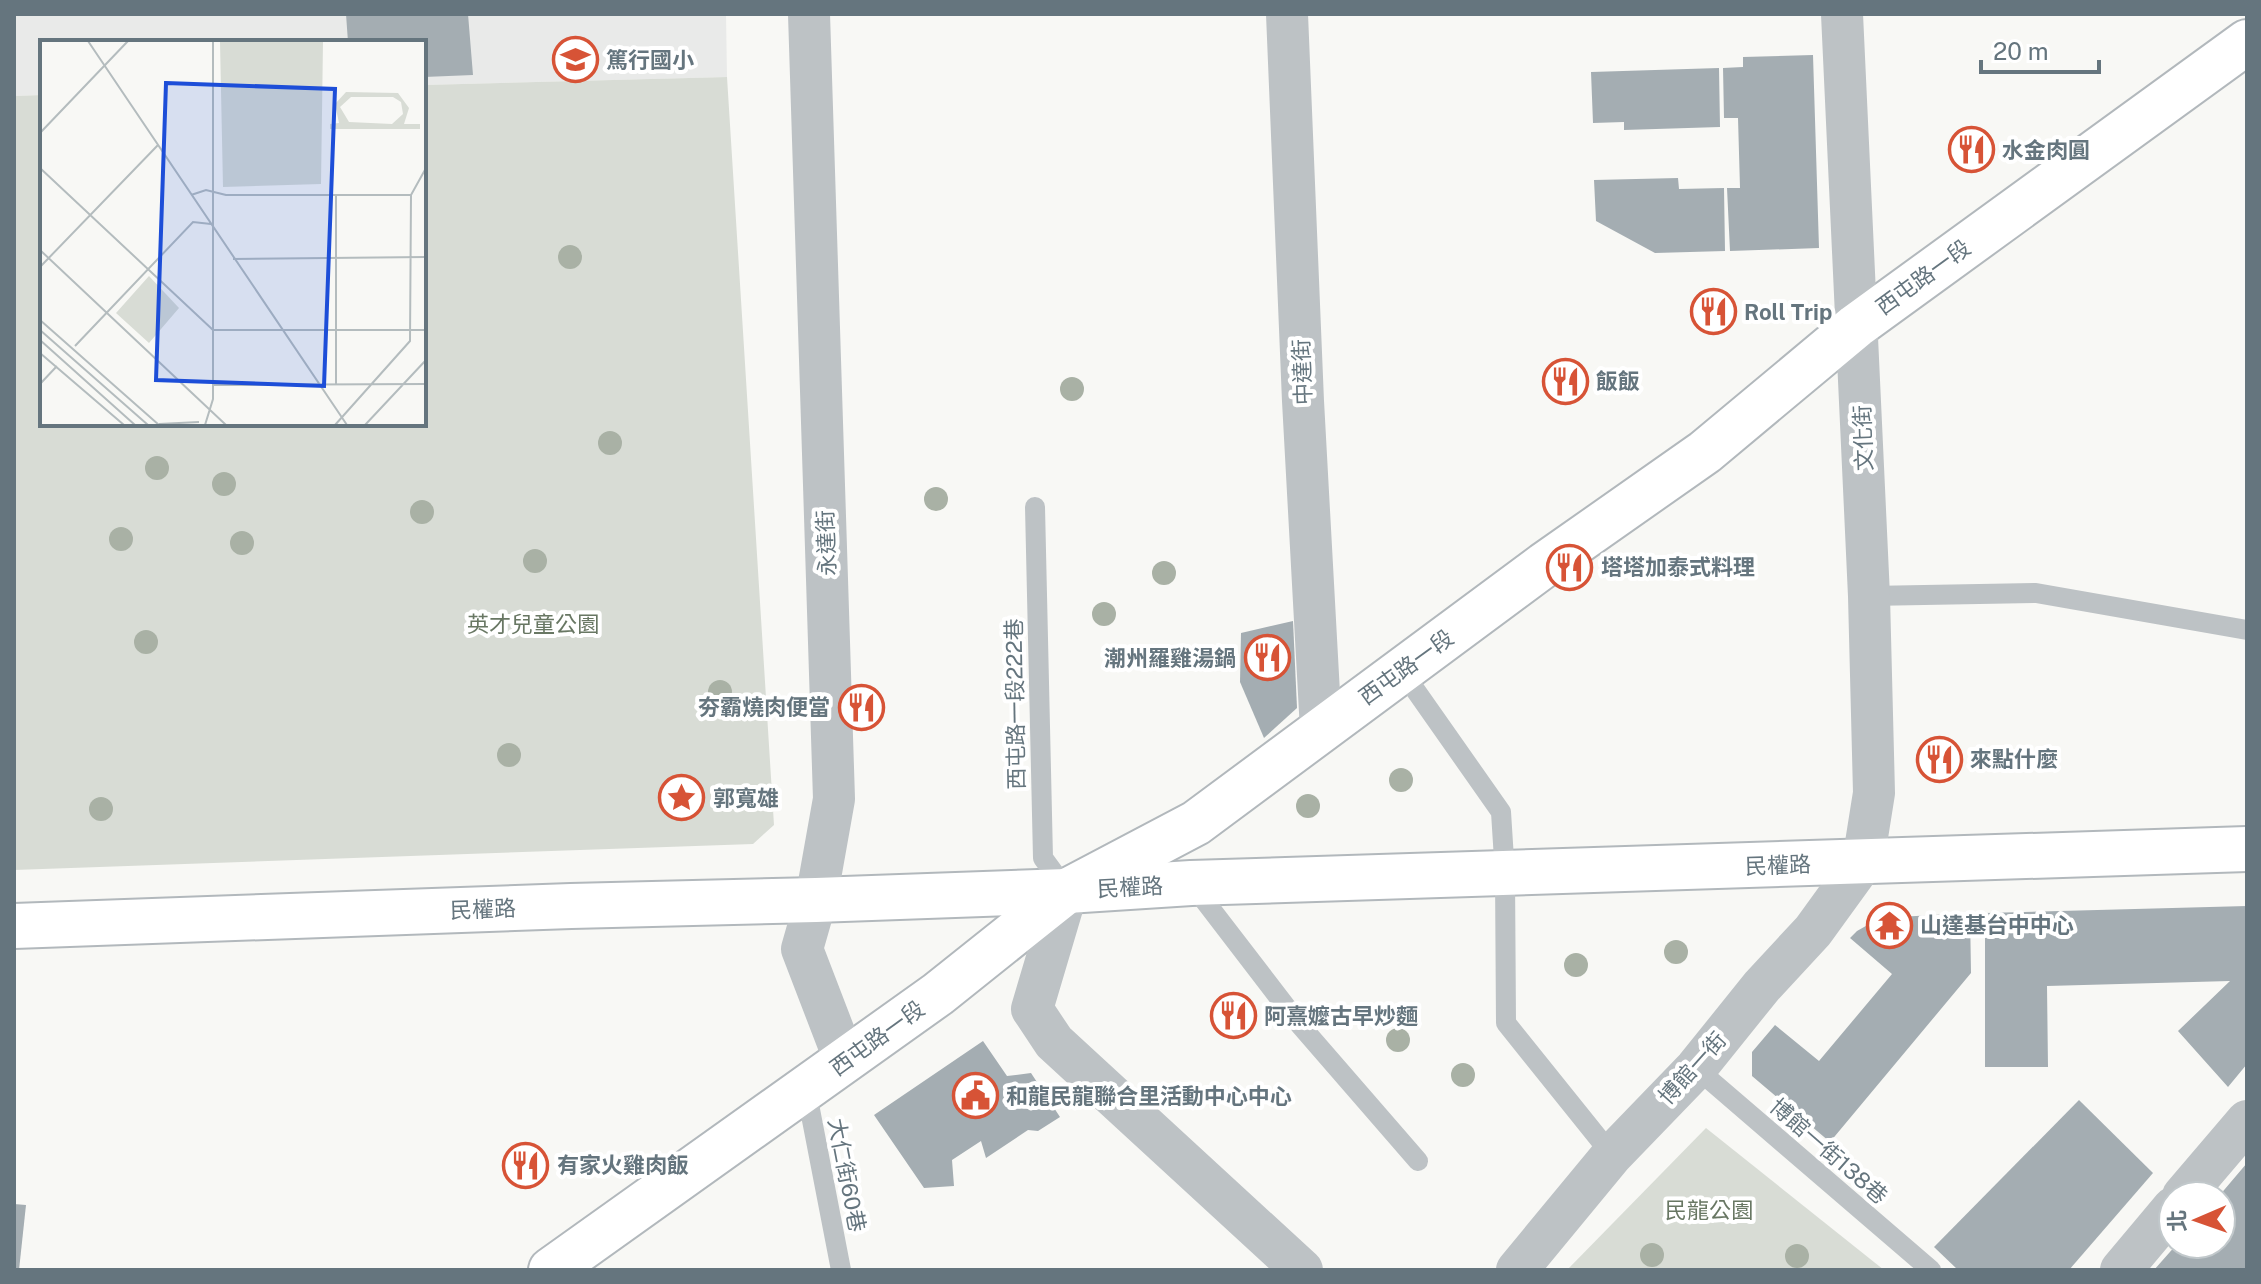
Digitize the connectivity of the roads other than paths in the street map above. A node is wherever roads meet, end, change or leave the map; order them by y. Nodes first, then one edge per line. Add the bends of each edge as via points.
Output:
1 (809, 14) edge
2 (1287, 14) edge
3 (1842, 14) edge
4 (2247, 42) edge
5 (1856, 326) junction
6 (1035, 507) dead end
7 (1869, 596) junction
8 (2247, 630) edge
9 (1402, 671) junction
10 (1321, 730) junction
11 (2247, 849) edge
12 (1863, 862) junction
13 (1505, 875) junction
14 (1191, 883) junction
15 (1067, 891) junction
16 (816, 900) junction
17 (14, 926) edge
18 (845, 1061) junction
19 (1696, 1068) junction
20 (806, 1089) junction
21 (2247, 1121) edge
22 (1612, 1155) junction
23 (1418, 1161) dead end
24 (2197, 1180) edge
25 (2157, 1227) edge
26 (551, 1270) edge
27 (841, 1270) edge
28 (1302, 1270) edge
29 (1517, 1270) edge
30 (1931, 1270) edge
31 (2121, 1270) edge

1 - 16 street, 永達街 via 834,799
2 - 10 street, 中達街
3 - 5 street, 文化街
4 - 5 street, 西屯路一段
5 - 7 street, 文化街
5 - 9 street, 西屯路一段 via 1705,452
6 - 15 lane, 西屯路一段222巷 via 1043,858
7 - 8 lane via 2036,593
7 - 12 street, 文化街 via 1874,793
9 - 10 street, 西屯路一段
9 - 13 lane via 1501,812
10 - 15 street, 西屯路一段 via 1196,823
11 - 12 street, 民權路
12 - 13 street, 民權路
12 - 19 street, 博館一街 via 1813,931
13 - 14 street, 民權路
13 - 22 lane via 1506,1023
14 - 15 street, 民權路
14 - 23 lane via 1300,1025
15 - 16 street, 民權路
15 - 18 street, 西屯路一段
15 - 28 street via 1032,1009 1054,1042
16 - 17 street, 民權路
16 - 18 street, 永達街 via 802,949
18 - 20 street, 西屯路一段
19 - 22 street, 博館一街
19 - 30 lane, 博館一街138巷
20 - 26 street, 西屯路一段
20 - 27 lane, 大仁街60巷
21 - 24 street
22 - 29 street, 博館一街
25 - 31 street

